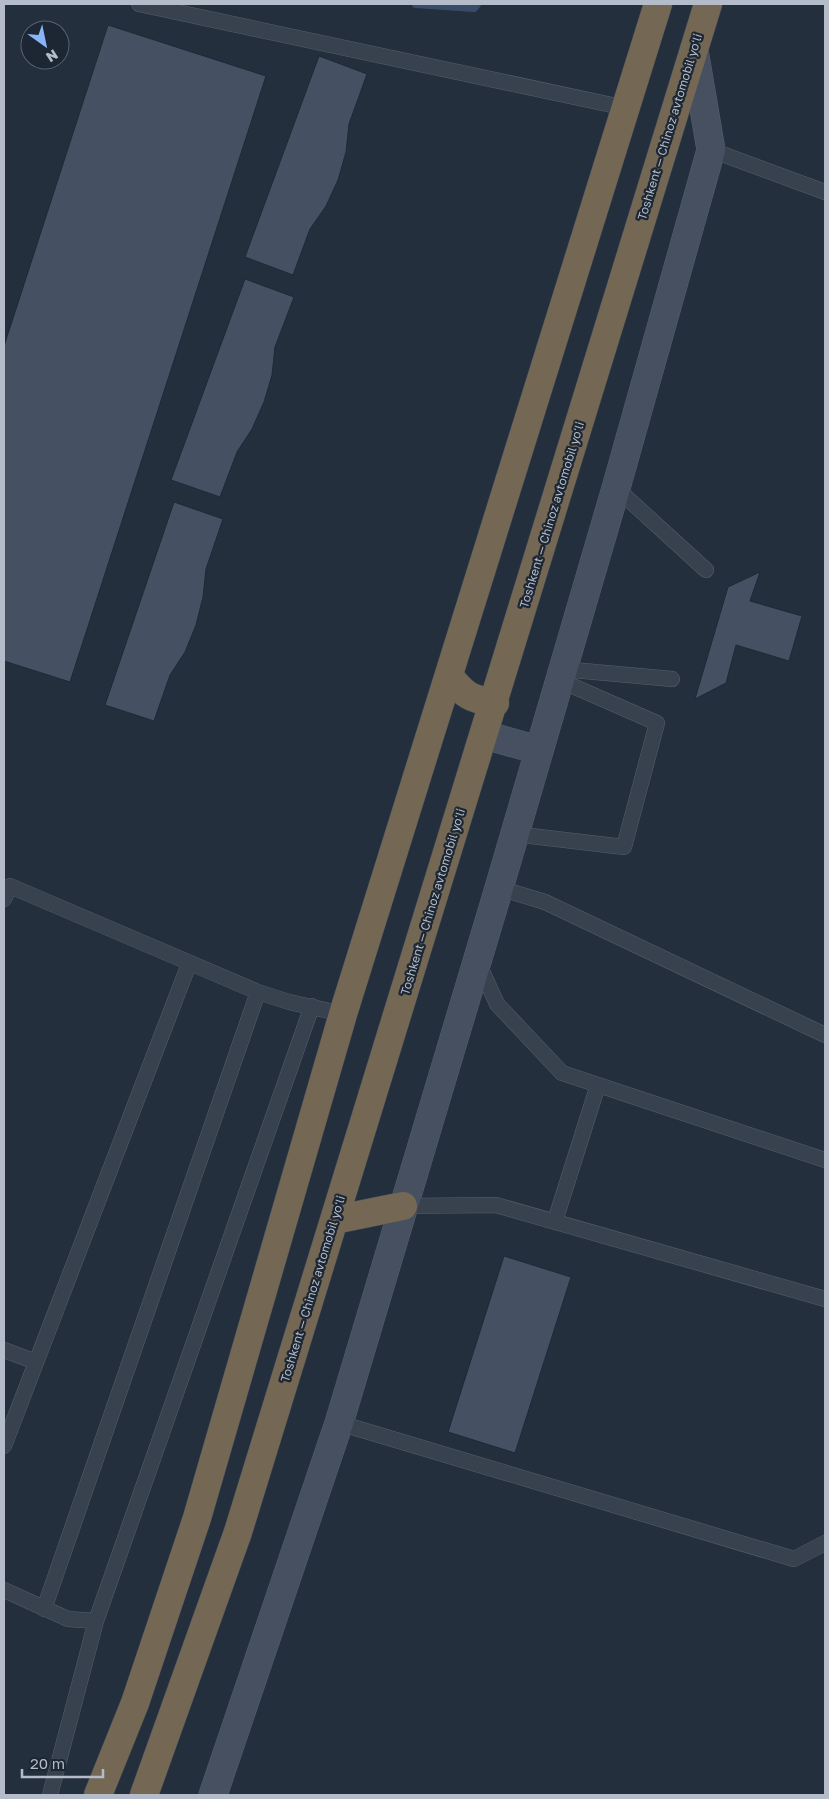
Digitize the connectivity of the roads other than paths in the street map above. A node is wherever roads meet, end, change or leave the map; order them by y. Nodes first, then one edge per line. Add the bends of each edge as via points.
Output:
1 (139, 4) edge
2 (658, 4) edge
3 (708, 4) edge
4 (694, 50) junction
5 (626, 108) junction
6 (711, 150) junction
7 (825, 192) edge
8 (616, 488) junction
9 (706, 570) dead end
10 (561, 674) junction
11 (450, 677) junction
12 (672, 679) dead end
13 (495, 703) junction
14 (484, 735) junction
15 (538, 750) junction
16 (514, 834) junction
17 (500, 888) junction
18 (6, 889) edge
19 (477, 961) junction
20 (189, 964) junction
21 (258, 992) junction
22 (312, 1006) junction
23 (343, 1014) junction
24 (825, 1035) edge
25 (598, 1085) junction
26 (825, 1160) edge
27 (403, 1206) junction
28 (334, 1220) junction
29 (554, 1221) junction
30 (825, 1299) edge
31 (4, 1350) edge
32 (36, 1362) junction
33 (339, 1424) junction
34 (4, 1446) edge
35 (825, 1543) edge
36 (4, 1590) edge
37 (44, 1609) junction
38 (96, 1621) junction
39 (50, 1795) edge
40 (98, 1795) edge
41 (144, 1795) edge
42 (213, 1795) edge

1 - 5 lane
2 - 5 highway
3 - 4 highway, Toshkent — Chinoz avtomobil yoʻli
4 - 6 street
4 - 13 highway, Toshkent — Chinoz avtomobil yoʻli
5 - 11 highway
6 - 7 lane
6 - 8 street
8 - 9 lane
8 - 10 street
10 - 12 lane
10 - 15 street
10 - 16 lane via 657,723 624,847
11 - 13 highway via 462,692 474,699
11 - 23 highway
13 - 14 highway, Toshkent — Chinoz avtomobil yoʻli
14 - 15 street
14 - 28 highway, Toshkent — Chinoz avtomobil yoʻli
15 - 16 street
16 - 17 street
17 - 19 street
17 - 24 lane via 545,902
18 - 20 lane
19 - 25 lane via 497,1004 562,1073
19 - 27 street
20 - 21 lane
20 - 32 lane
21 - 22 lane
21 - 37 lane
22 - 23 lane
22 - 38 lane
23 - 40 highway via 197,1518 135,1703
25 - 26 lane
25 - 29 lane
27 - 28 highway
27 - 29 lane via 496,1205
27 - 33 street
28 - 41 highway, Toshkent — Chinoz avtomobil yoʻli via 238,1532
29 - 30 lane
31 - 32 lane
32 - 34 lane
33 - 35 lane via 794,1559
33 - 42 street
36 - 37 lane
37 - 38 lane via 68,1619
38 - 39 lane

